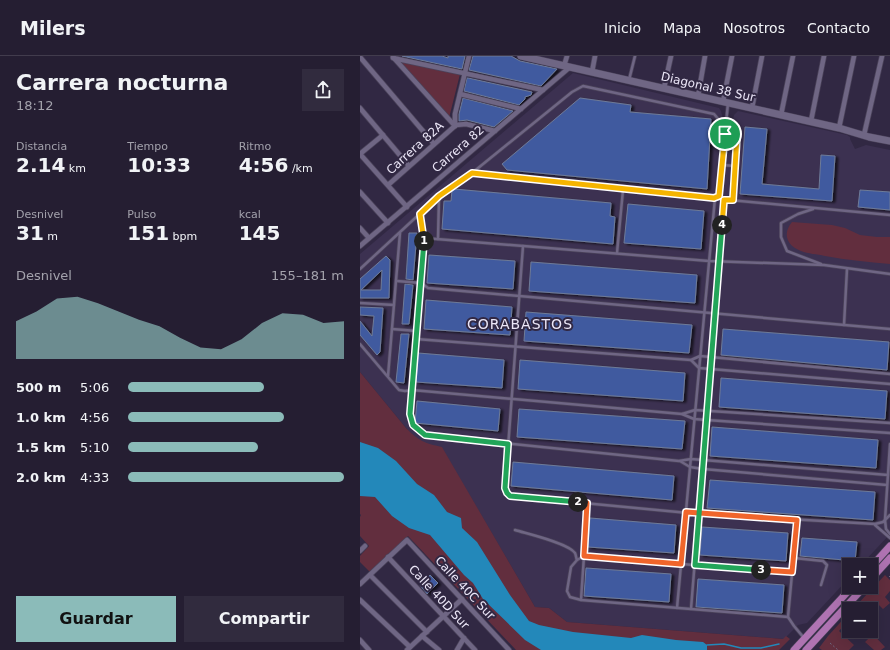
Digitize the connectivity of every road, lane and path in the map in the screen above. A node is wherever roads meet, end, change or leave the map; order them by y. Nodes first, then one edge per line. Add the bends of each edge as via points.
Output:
1 (469, 56) edge
2 (521, 56) edge
3 (567, 56) edge
4 (595, 56) edge
5 (635, 56) edge
6 (671, 56) edge
7 (705, 56) edge
8 (732, 56) edge
9 (762, 56) edge
10 (793, 56) edge
11 (824, 56) edge
12 (854, 56) edge
13 (882, 56) edge
14 (360, 57) edge
15 (392, 57) edge
16 (567, 66) junction
17 (592, 72) junction
18 (466, 73) junction
19 (629, 80) junction
20 (664, 88) junction
21 (543, 90) junction
22 (460, 94) junction
23 (698, 96) junction
24 (726, 102) junction
25 (360, 108) edge
26 (752, 108) junction
27 (521, 109) junction
28 (781, 114) junction
29 (811, 121) junction
30 (454, 126) junction
31 (726, 128) junction
32 (839, 128) junction
33 (495, 131) junction
34 (725, 134) junction
35 (383, 135) junction
36 (864, 135) junction
37 (890, 142) edge
38 (434, 144) junction
39 (360, 154) edge
40 (722, 165) junction
41 (409, 166) junction
42 (735, 166) junction
43 (472, 173) junction
44 (388, 185) junction
45 (622, 190) junction
46 (360, 192) edge
47 (439, 196) junction
48 (719, 196) junction
49 (714, 198) junction
50 (724, 200) junction
51 (733, 200) junction
52 (407, 206) junction
53 (816, 208) junction
54 (420, 214) junction
55 (890, 215) edge
56 (388, 223) junction
57 (360, 228) edge
58 (400, 232) junction
59 (369, 238) junction
60 (424, 238) junction
61 (438, 239) junction
62 (360, 246) edge
63 (523, 246) junction
64 (617, 253) junction
65 (709, 261) junction
66 (719, 261) junction
67 (824, 265) junction
68 (360, 269) edge
69 (847, 269) junction
70 (890, 274) edge
71 (397, 281) junction
72 (420, 284) junction
73 (519, 296) junction
74 (360, 303) edge
75 (394, 304) junction
76 (704, 312) junction
77 (715, 313) junction
78 (844, 325) junction
79 (392, 329) junction
80 (890, 330) edge
81 (417, 331) junction
82 (416, 338) junction
83 (360, 344) edge
84 (515, 347) junction
85 (700, 356) junction
86 (712, 357) junction
87 (691, 360) junction
88 (699, 368) junction
89 (711, 369) junction
90 (890, 374) edge
91 (388, 376) junction
92 (890, 384) edge
93 (412, 390) junction
94 (511, 400) junction
95 (695, 410) junction
96 (707, 411) junction
97 (682, 414) junction
98 (694, 419) junction
99 (706, 420) junction
100 (890, 424) edge
101 (890, 433) edge
102 (508, 444) junction
103 (890, 444) edge
104 (691, 459) junction
105 (703, 460) junction
106 (679, 461) junction
107 (690, 467) junction
108 (703, 469) junction
109 (888, 475) junction
110 (887, 485) junction
111 (587, 503) junction
112 (686, 512) junction
113 (699, 514) junction
114 (890, 515) edge
115 (797, 520) junction
116 (885, 520) junction
117 (875, 524) junction
118 (515, 530) dead end
119 (890, 534) edge
120 (890, 538) edge
121 (365, 546) dead end
122 (890, 546) edge
123 (360, 551) edge
124 (584, 556) junction
125 (388, 557) junction
126 (794, 558) junction
127 (890, 558) edge
128 (878, 559) edge
129 (577, 560) junction
130 (681, 564) junction
131 (695, 565) junction
132 (878, 571) edge
133 (792, 572) junction
134 (370, 575) junction
135 (360, 584) edge
136 (821, 585) dead end
137 (846, 594) edge
138 (857, 594) edge
139 (462, 599) junction
140 (360, 600) edge
141 (580, 600) junction
142 (677, 608) junction
143 (691, 609) junction
144 (444, 615) junction
145 (788, 617) junction
146 (427, 632) junction
147 (422, 636) junction
148 (464, 638) junction
149 (805, 638) junction
150 (360, 640) edge
151 (830, 643) dead end
152 (811, 644) junction
153 (409, 649) edge
154 (369, 650) edge
155 (439, 650) edge
156 (456, 650) edge
157 (475, 650) edge
158 (509, 650) edge
159 (794, 650) edge
160 (806, 650) edge
161 (838, 650) edge

1 - 18 street
2 - 16 street, Diagonal 38 Sur
3 - 16 street
4 - 17 street
5 - 19 lane
6 - 20 street
7 - 23 street
8 - 24 street
9 - 26 street
10 - 28 street
11 - 29 street
12 - 32 street
13 - 36 street
14 - 38 street
15 - 18 street
15 - 30 street
16 - 17 street, Diagonal 38 Sur
16 - 21 street, Carrera 82
17 - 19 street, Diagonal 38 Sur
18 - 21 street
18 - 22 street
19 - 20 street, Diagonal 38 Sur
20 - 23 street, Diagonal 38 Sur
21 - 27 street, Carrera 82
22 - 27 street
22 - 30 street
23 - 24 street, Diagonal 38 Sur
24 - 26 street, Diagonal 38 Sur
24 - 31 lane
25 - 35 street
26 - 28 street, Diagonal 38 Sur
27 - 33 street, Carrera 82
28 - 29 street, Diagonal 38 Sur
29 - 32 street, Diagonal 38 Sur
30 - 33 street via 466,124
30 - 38 street, Carrera 82A
31 - 34 lane
31 - 43 lane via 714,114 583,86 572,92
32 - 36 street, Diagonal 38 Sur
33 - 52 street, Carrera 82
34 - 40 lane
34 - 42 lane via 737,136
35 - 39 street
35 - 41 street
36 - 37 street, Diagonal 38 Sur
38 - 41 street, Carrera 82A
39 - 44 street
40 - 42 lane
40 - 48 lane
41 - 44 street, Carrera 82A
42 - 51 lane
43 - 45 lane
43 - 47 lane
44 - 52 street
45 - 49 lane
45 - 64 lane
46 - 56 street
47 - 54 lane
47 - 61 lane
48 - 49 lane
48 - 50 lane
49 - 50 lane
49 - 65 lane
50 - 51 lane
50 - 66 lane
51 - 53 lane
52 - 56 street, Carrera 82
53 - 55 lane
53 - 67 lane via 781,223 781,237 788,251
54 - 58 lane
54 - 60 lane
56 - 59 street, Carrera 82
57 - 59 street
58 - 68 lane
58 - 71 lane
59 - 62 street, Carrera 82
60 - 61 lane
60 - 72 lane
61 - 63 lane
63 - 64 lane
63 - 73 lane
64 - 65 lane
65 - 66 lane
65 - 76 lane
66 - 67 lane
66 - 77 lane
67 - 69 lane
69 - 70 lane
69 - 78 lane
71 - 72 lane
71 - 75 lane
72 - 73 lane via 428,288
72 - 81 lane
73 - 76 lane
73 - 84 lane
74 - 75 lane
75 - 79 lane
76 - 77 lane
76 - 85 lane
77 - 78 lane
77 - 86 lane
78 - 80 lane
79 - 81 lane
79 - 91 lane
81 - 82 lane
82 - 84 lane
82 - 93 lane
83 - 91 lane
84 - 87 lane
84 - 94 lane
85 - 86 lane
85 - 87 lane
85 - 88 lane
86 - 89 lane
86 - 90 lane
87 - 88 lane
88 - 89 lane
88 - 95 lane
89 - 92 lane
89 - 96 lane
91 - 93 lane via 399,390
93 - 94 lane
93 - 102 lane via 410,414 413,425 425,435
94 - 97 lane
94 - 102 lane
95 - 96 lane
95 - 97 lane
95 - 98 lane
96 - 99 lane
96 - 100 lane
97 - 98 lane
98 - 99 lane
98 - 104 lane
99 - 101 lane
99 - 105 lane
102 - 106 lane
102 - 111 lane via 505,488 510,496
103 - 109 lane
104 - 105 lane
104 - 106 lane
104 - 107 lane
105 - 108 lane
105 - 109 lane
106 - 107 lane
107 - 108 lane
107 - 112 lane
108 - 110 lane
108 - 113 lane
109 - 110 lane
110 - 116 lane
111 - 112 lane
111 - 124 lane
112 - 113 lane
112 - 130 lane
113 - 115 lane
113 - 131 lane
114 - 116 lane
115 - 117 lane
115 - 126 lane
116 - 117 lane
116 - 119 lane via 886,529
117 - 120 lane
118 - 129 lane via 545,538 568,548
121 - 123 street
122 - 128 main road
124 - 129 lane
124 - 130 lane
124 - 141 lane
125 - 134 street
125 - 139 street, Calle 40C Sur via 407,540
125 - 144 street, Calle 40D Sur
126 - 133 lane
126 - 136 lane via 823,561 827,565
127 - 132 main road
129 - 141 lane via 571,567 567,591 570,597
130 - 131 lane
130 - 142 lane
131 - 133 lane
131 - 143 lane
133 - 145 lane
134 - 135 street
134 - 146 street
137 - 149 main road
138 - 152 main road
139 - 144 street
139 - 158 street, Calle 40C Sur
140 - 153 street
141 - 142 lane
142 - 143 lane
143 - 145 lane
144 - 146 street
144 - 148 street, Calle 40D Sur
145 - 149 lane
146 - 147 street
147 - 153 street
147 - 155 street
148 - 156 street
148 - 157 street, Calle 40D Sur
149 - 152 main road
149 - 159 main road
150 - 154 street
151 - 161 path
152 - 160 main road

